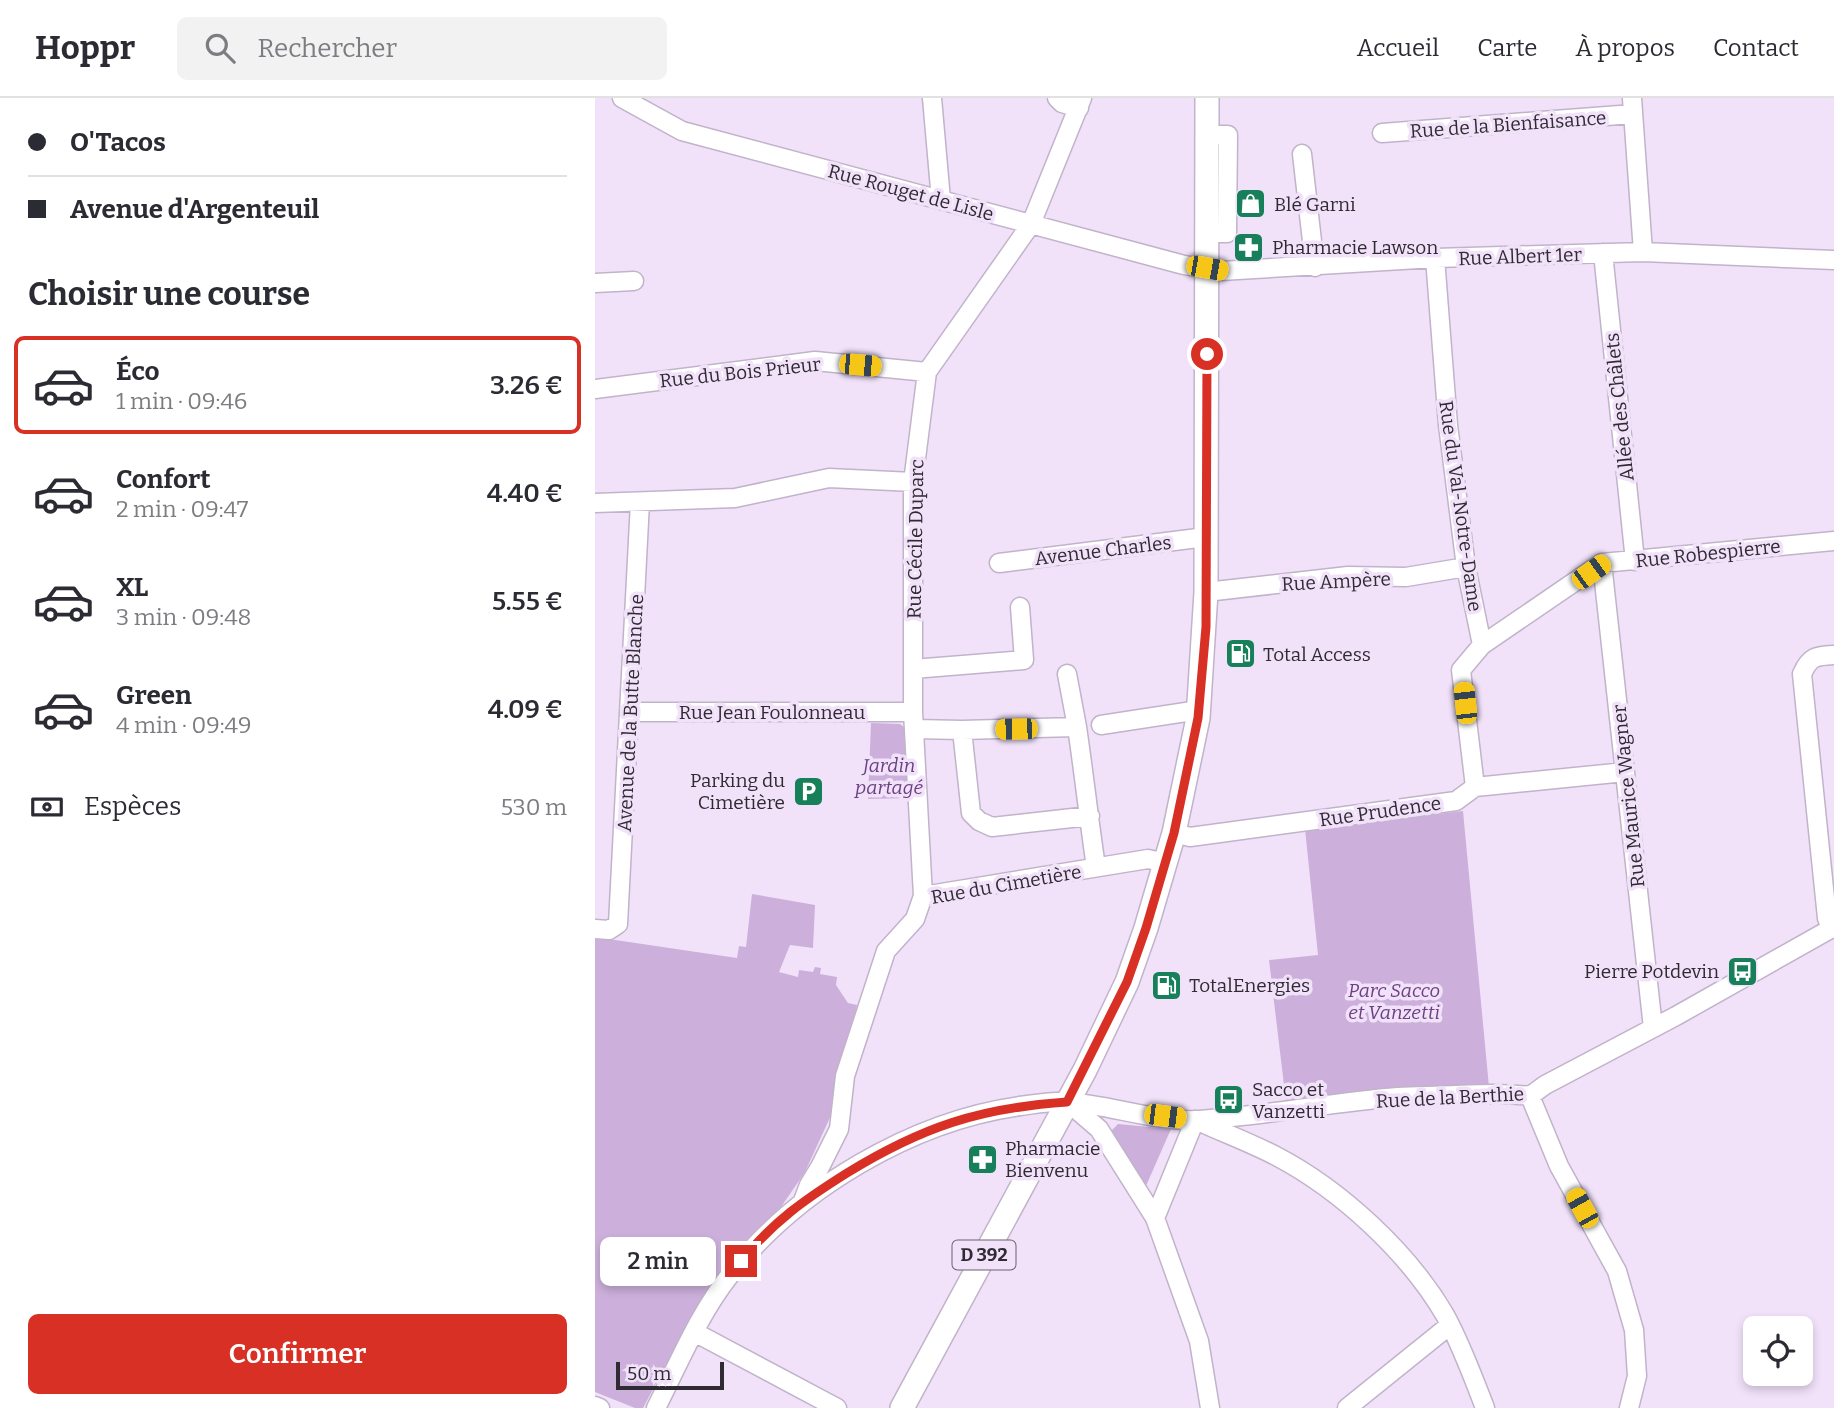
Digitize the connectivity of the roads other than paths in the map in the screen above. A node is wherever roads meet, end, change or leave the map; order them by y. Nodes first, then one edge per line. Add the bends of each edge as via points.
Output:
1 (622, 98) edge
2 (932, 98) edge
3 (1057, 98) edge
4 (1206, 98) edge
5 (1081, 103) edge
6 (1633, 106) edge
7 (1382, 133) dead end
8 (1303, 154) dead end
9 (941, 200) junction
10 (1031, 224) junction
11 (1643, 252) junction
12 (1603, 253) junction
13 (1435, 258) junction
14 (1834, 260) edge
15 (1315, 267) junction
16 (1207, 268) junction
17 (634, 281) dead end
18 (595, 283) edge
19 (927, 372) junction
20 (595, 389) edge
21 (913, 482) junction
22 (641, 502) junction
23 (595, 503) edge
24 (1206, 537) junction
25 (1834, 541) edge
26 (1635, 561) junction
27 (999, 562) dead end
28 (1602, 563) junction
29 (1466, 567) junction
30 (1206, 592) junction
31 (1020, 607) dead end
32 (1482, 645) junction
33 (1834, 655) edge
34 (913, 669) junction
35 (1067, 674) dead end
36 (1199, 710) junction
37 (630, 712) junction
38 (914, 721) junction
39 (1101, 725) dead end
40 (1077, 727) junction
41 (962, 730) junction
42 (1625, 772) junction
43 (1475, 787) junction
44 (1090, 816) junction
45 (1174, 833) junction
46 (1166, 863) junction
47 (1096, 867) junction
48 (923, 896) junction
49 (1833, 928) edge
50 (595, 929) edge
51 (1653, 1028) junction
52 (1530, 1096) junction
53 (1067, 1102) junction
54 (1195, 1120) junction
55 (821, 1180) junction
56 (1155, 1218) junction
57 (1450, 1325) junction
58 (696, 1333) junction
59 (595, 1406) edge
60 (600, 1408) edge
61 (656, 1408) edge
62 (837, 1408) edge
63 (902, 1408) edge
64 (1210, 1408) edge
65 (1347, 1408) edge
66 (1485, 1408) edge
67 (1629, 1408) edge

1 - 9 street, Rue Rouget de Lisle via 682,131
2 - 9 street
3 - 5 street
4 - 16 main road, D 392
5 - 10 street, Rue Cécile Duparc
6 - 7 street, Rue de la Bienfaisance
6 - 11 street
8 - 15 street
9 - 10 street, Rue Rouget de Lisle
10 - 16 street, Rue Rouget de Lisle
10 - 19 street, Rue Cécile Duparc
11 - 12 street, Rue Albert 1er
11 - 14 street, Rue Albert 1er
12 - 13 street, Rue Albert 1er
12 - 26 street, Allée des Châlets
13 - 15 street, Rue Albert 1er
13 - 29 street, Rue du Val-Notre-Dame via 1448,425
15 - 16 street, Rue Albert 1er
16 - 24 main road, D 392
17 - 18 street
19 - 20 street, Rue du Bois Prieur via 815,361
19 - 21 street, Rue Cécile Duparc
21 - 22 street via 829,478 735,498
21 - 34 street, Rue Cécile Duparc
22 - 23 street
22 - 37 street, Avenue de la Butte Blanche
24 - 27 street, Avenue Charles
24 - 30 main road, D 392
25 - 26 street, Rue Robespierre
26 - 28 street, Rue Robespierre
28 - 32 street
28 - 42 street, Rue Maurice Wagner
29 - 30 street, Rue Ampère via 1406,577 1348,576
29 - 32 street, Rue du Val-Notre-Dame
30 - 36 main road, D 392
31 - 34 street via 1024,660
32 - 43 street via 1461,670
33 - 49 street via 1807,662 1803,674 1827,918
34 - 38 street, Rue Cécile Duparc
35 - 40 street
36 - 39 street
36 - 45 main road, D 392
37 - 38 street, Rue Jean Foulonneau
37 - 50 street, Avenue de la Butte Blanche via 618,924 610,930
38 - 41 street, Rue Jean Foulonneau
38 - 48 street, Rue Cécile Duparc
40 - 41 street, Rue Jean Foulonneau
40 - 44 street
41 - 44 street via 971,813 978,821 992,827
42 - 43 street, Rue Prudence
42 - 51 street, Rue Maurice Wagner
43 - 45 street, Rue Prudence via 1456,801 1190,837
44 - 47 street
45 - 46 main road, D 392
46 - 47 street, Rue du Cimetière via 1148,859
46 - 53 main road, D 392 via 1127,982
47 - 48 street, Rue du Cimetière
48 - 55 street, Rue du Cimetière via 915,919 886,951 845,1076 839,1129
49 - 51 street, Rue de la Berthie
51 - 52 street, Rue de la Berthie
52 - 54 street, Rue de la Berthie via 1398,1097
52 - 67 street via 1559,1166 1617,1270 1634,1331 1637,1376
53 - 54 street, Rue de la Berthie
53 - 55 street, Rue de la Berthie via 996,1110 943,1124
53 - 56 street via 1099,1129
53 - 63 main road, D 392
54 - 56 street
54 - 57 street via 1277,1157 1351,1205 1398,1251
55 - 58 street, Rue de la Berthie via 729,1276
56 - 64 street via 1199,1341
57 - 65 street
57 - 66 street
58 - 61 street, Rue de la Berthie
58 - 62 street
59 - 60 street

